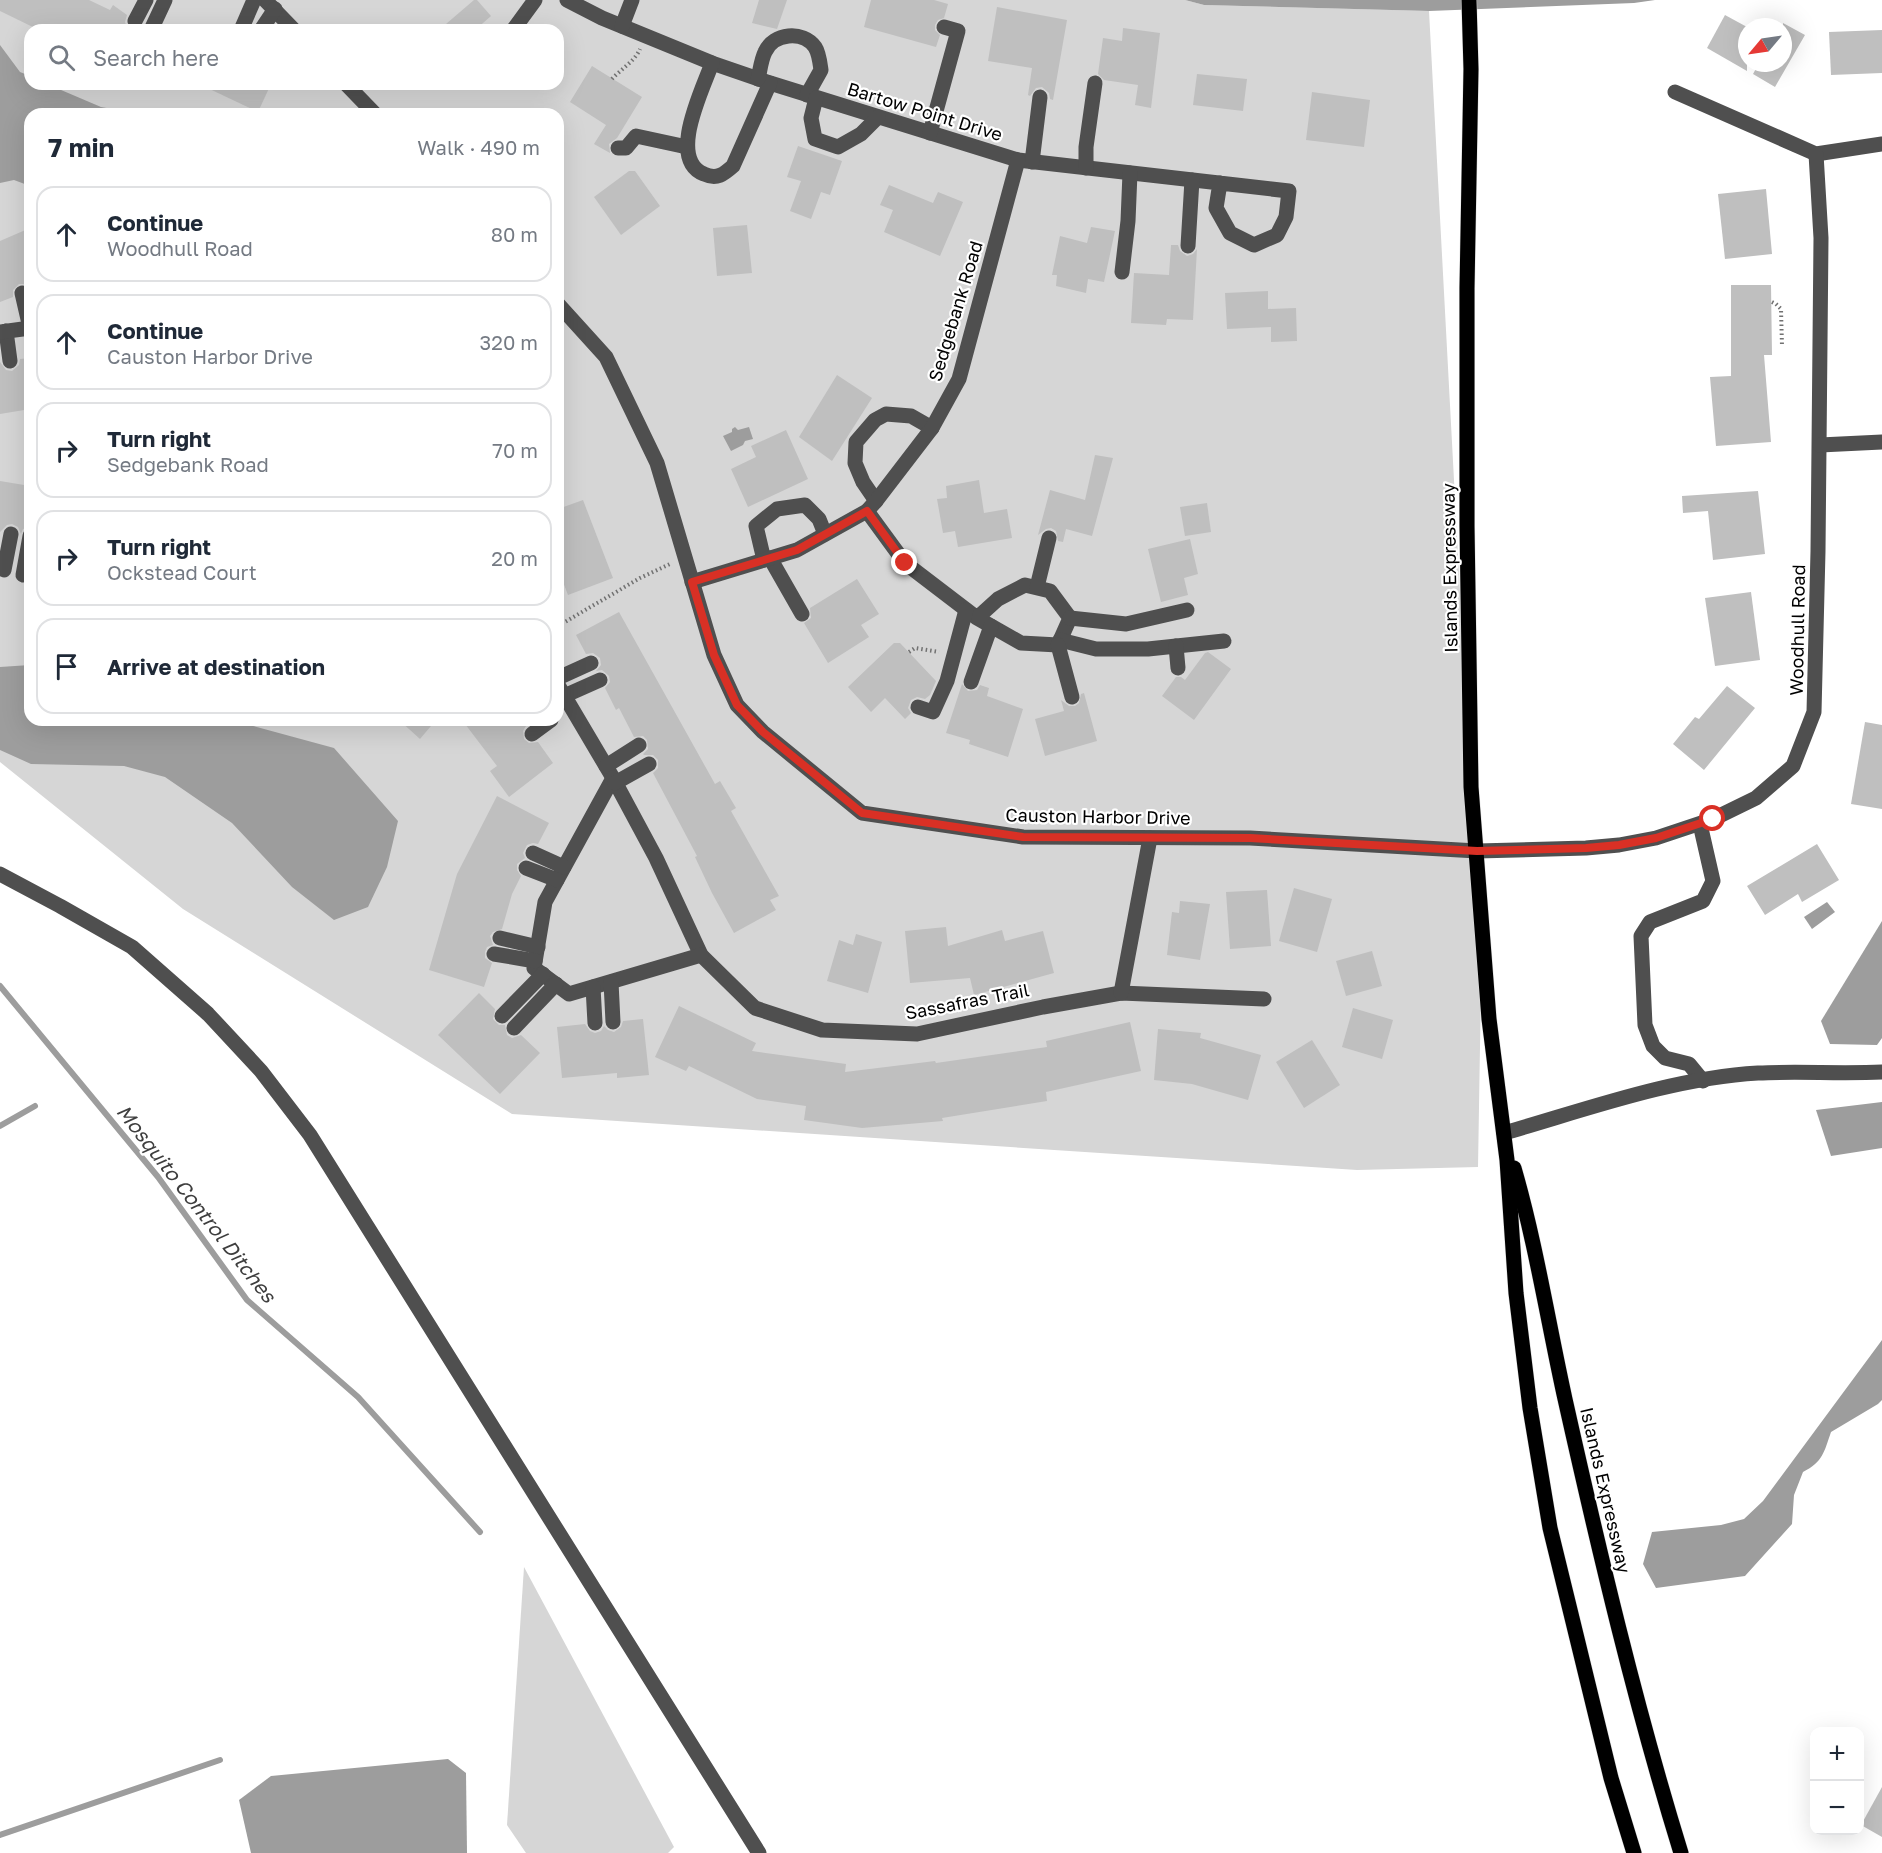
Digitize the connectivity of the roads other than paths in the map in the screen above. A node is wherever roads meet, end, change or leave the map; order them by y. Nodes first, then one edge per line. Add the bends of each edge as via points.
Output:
1 (146, 0) edge
2 (165, 0) edge
3 (254, 0) edge
4 (535, 0) edge
5 (567, 0) edge
6 (632, 0) edge
7 (1469, 0) edge
8 (270, 5) edge
9 (135, 21) dead end
10 (155, 24) edge
11 (244, 24) edge
12 (263, 24) edge
13 (288, 24) edge
14 (517, 24) edge
15 (622, 26) junction
16 (944, 27) dead end
17 (712, 63) junction
18 (764, 81) junction
19 (1095, 83) dead end
20 (352, 90) edge
21 (1675, 92) dead end
22 (812, 96) junction
23 (1040, 98) dead end
24 (369, 108) edge
25 (878, 117) junction
26 (930, 133) junction
27 (1882, 144) edge
28 (687, 147) junction
29 (618, 148) dead end
30 (1816, 154) junction
31 (1025, 161) junction
32 (1086, 168) junction
33 (1130, 173) junction
34 (1192, 180) junction
35 (1220, 183) junction
36 (1188, 246) dead end
37 (1122, 272) dead end
38 (22, 293) dead end
39 (24, 302) edge
40 (564, 311) edge
41 (24, 329) edge
42 (3, 331) edge
43 (10, 361) dead end
44 (932, 428) junction
45 (1882, 442) edge
46 (1820, 445) junction
47 (872, 506) junction
48 (10, 534) dead end
49 (825, 534) junction
50 (1049, 538) dead end
51 (767, 559) junction
52 (2, 570) edge
53 (24, 574) edge
54 (692, 582) junction
55 (1036, 587) junction
56 (1187, 610) dead end
57 (802, 614) dead end
58 (972, 614) junction
59 (1070, 618) junction
60 (991, 626) junction
61 (1224, 641) dead end
62 (1059, 642) junction
63 (1176, 646) junction
64 (591, 663) dead end
65 (1178, 668) dead end
66 (600, 680) dead end
67 (971, 682) dead end
68 (564, 691) edge
69 (564, 693) edge
70 (1072, 697) dead end
71 (564, 699) edge
72 (918, 707) dead end
73 (542, 726) edge
74 (532, 734) dead end
75 (639, 745) dead end
76 (649, 764) dead end
77 (611, 775) junction
78 (1700, 824) junction
79 (1150, 838) junction
80 (1477, 851) junction
81 (533, 853) dead end
82 (526, 868) dead end
83 (0, 874) edge
84 (560, 874) junction
85 (500, 938) dead end
86 (494, 954) dead end
87 (700, 955) junction
88 (539, 961) junction
89 (611, 982) junction
90 (556, 984) junction
91 (593, 987) junction
92 (1121, 993) junction
93 (1264, 999) dead end
94 (502, 1016) dead end
95 (613, 1022) dead end
96 (595, 1023) dead end
97 (514, 1028) dead end
98 (1882, 1072) edge
99 (1703, 1081) junction
100 (1503, 1133) junction
101 (759, 1853) edge
102 (1634, 1853) edge
103 (1681, 1853) edge

1 - 9 street
2 - 10 street
3 - 11 street
4 - 14 street
5 - 15 street, Bartow Point Drive
6 - 15 street
7 - 80 main road, Islands Expressway via 1467,526 1472,787
8 - 12 street
8 - 13 street
15 - 17 street, Bartow Point Drive
16 - 26 street via 958,31
17 - 18 street, Bartow Point Drive
17 - 28 street via 686,136
18 - 22 street, Bartow Point Drive
18 - 22 street via 765,51 773,41 795,35 816,48 821,70
18 - 28 street via 733,166 722,176 703,174 694,166
19 - 32 street
20 - 24 street
21 - 30 street
22 - 25 street, Bartow Point Drive
22 - 25 street via 815,140 838,147 861,134
23 - 31 street, Sedgebank Road
25 - 26 street, Bartow Point Drive
26 - 31 street, Bartow Point Drive
27 - 30 street
28 - 29 street via 636,136 626,148
30 - 46 street, Woodhull Road via 1821,238
31 - 32 street, Bartow Point Drive
31 - 44 street, Sedgebank Road via 959,379
32 - 33 street, Bartow Point Drive
33 - 34 street, Bartow Point Drive
33 - 37 street
34 - 35 street, Bartow Point Drive
34 - 36 street
35 - 35 street, Bartow Point Drive via 1289,191 1286,217 1277,235 1254,245 1230,233 1216,208
38 - 39 street
40 - 54 street, Causton Harbor Drive via 606,357 657,463
41 - 42 street
42 - 43 street
44 - 47 street, Sedgebank Road
44 - 47 street via 911,416 886,414 875,420 856,442 855,463
45 - 46 street
46 - 78 street, Woodhull Road via 1814,712 1793,766 1756,798
47 - 49 street, Sedgebank Road
47 - 58 street via 905,563
48 - 52 street
49 - 51 street, Sedgebank Road via 797,550
49 - 51 street via 819,519 805,505 777,509 756,526
50 - 55 street
51 - 54 street, Sedgebank Road
51 - 57 street
52 - 53 street
54 - 79 street, Causton Harbor Drive via 714,655 737,705 763,732 862,813 1023,837
55 - 58 street via 1025,585
55 - 59 street via 1050,591
56 - 59 street via 1126,624
58 - 60 street
58 - 72 street via 933,712
59 - 62 street
60 - 62 street via 1021,643
60 - 67 street
61 - 63 street
62 - 63 street via 1096,649
62 - 70 street
63 - 65 street
64 - 68 street
66 - 69 street
71 - 77 street, Sassafras Trail
73 - 74 street
75 - 77 street
76 - 77 street
77 - 84 street
77 - 87 street, Sassafras Trail via 656,858
78 - 80 street, Woodhull Road via 1619,845
78 - 99 street via 1713,881 1703,901 1650,922 1641,936 1645,1025 1653,1046 1665,1058 1689,1064
79 - 80 street, Causton Harbor Drive via 1250,838
79 - 92 street
80 - 100 main road, Islands Expressway via 1489,1019
81 - 84 street
82 - 84 street
83 - 101 street via 132,947 208,1014 261,1071 310,1135
84 - 88 street via 545,902
85 - 88 street
86 - 88 street
87 - 89 street
87 - 92 street, Sassafras Trail via 755,1008 822,1030 917,1034
88 - 90 street
88 - 94 street
89 - 91 street
89 - 95 street
90 - 91 street via 569,994
90 - 97 street
91 - 96 street
92 - 93 street, Sassafras Trail
98 - 99 street via 1757,1073
99 - 100 street via 1636,1094
100 - 102 main road, Islands Expressway via 1516,1293 1530,1408 1551,1528 1611,1778
100 - 103 main road, Islands Expressway via 1529,1220 1564,1395 1616,1618

